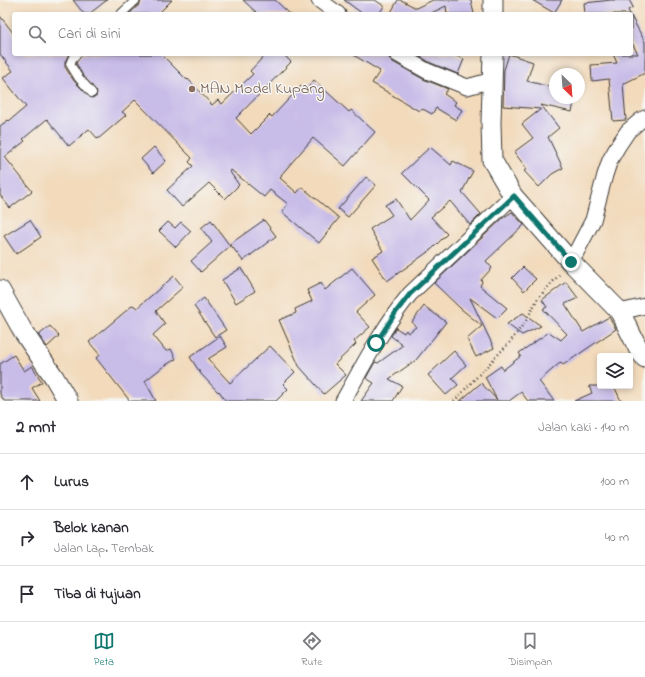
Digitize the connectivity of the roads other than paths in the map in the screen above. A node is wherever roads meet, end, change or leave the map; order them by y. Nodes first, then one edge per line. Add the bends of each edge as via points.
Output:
1 (136, 0) edge
2 (319, 0) edge
3 (493, 0) edge
4 (123, 12) edge
5 (335, 12) edge
6 (493, 12) edge
7 (75, 56) edge
8 (401, 56) edge
9 (493, 56) edge
10 (493, 80) junction
11 (92, 93) dead end
12 (645, 118) edge
13 (514, 196) junction
14 (571, 262) junction
15 (0, 290) edge
16 (645, 306) edge
17 (620, 312) junction
18 (645, 358) edge
19 (347, 399) edge
20 (68, 401) edge

1 - 4 lane
2 - 5 street
3 - 6 street
7 - 11 lane via 70,64
8 - 10 street via 427,71 467,87
9 - 10 street
10 - 13 street via 492,160
12 - 14 street via 628,131 610,160 593,220
13 - 14 street
13 - 19 street via 410,294 376,343
14 - 17 street
15 - 20 street
16 - 17 street
17 - 18 street

